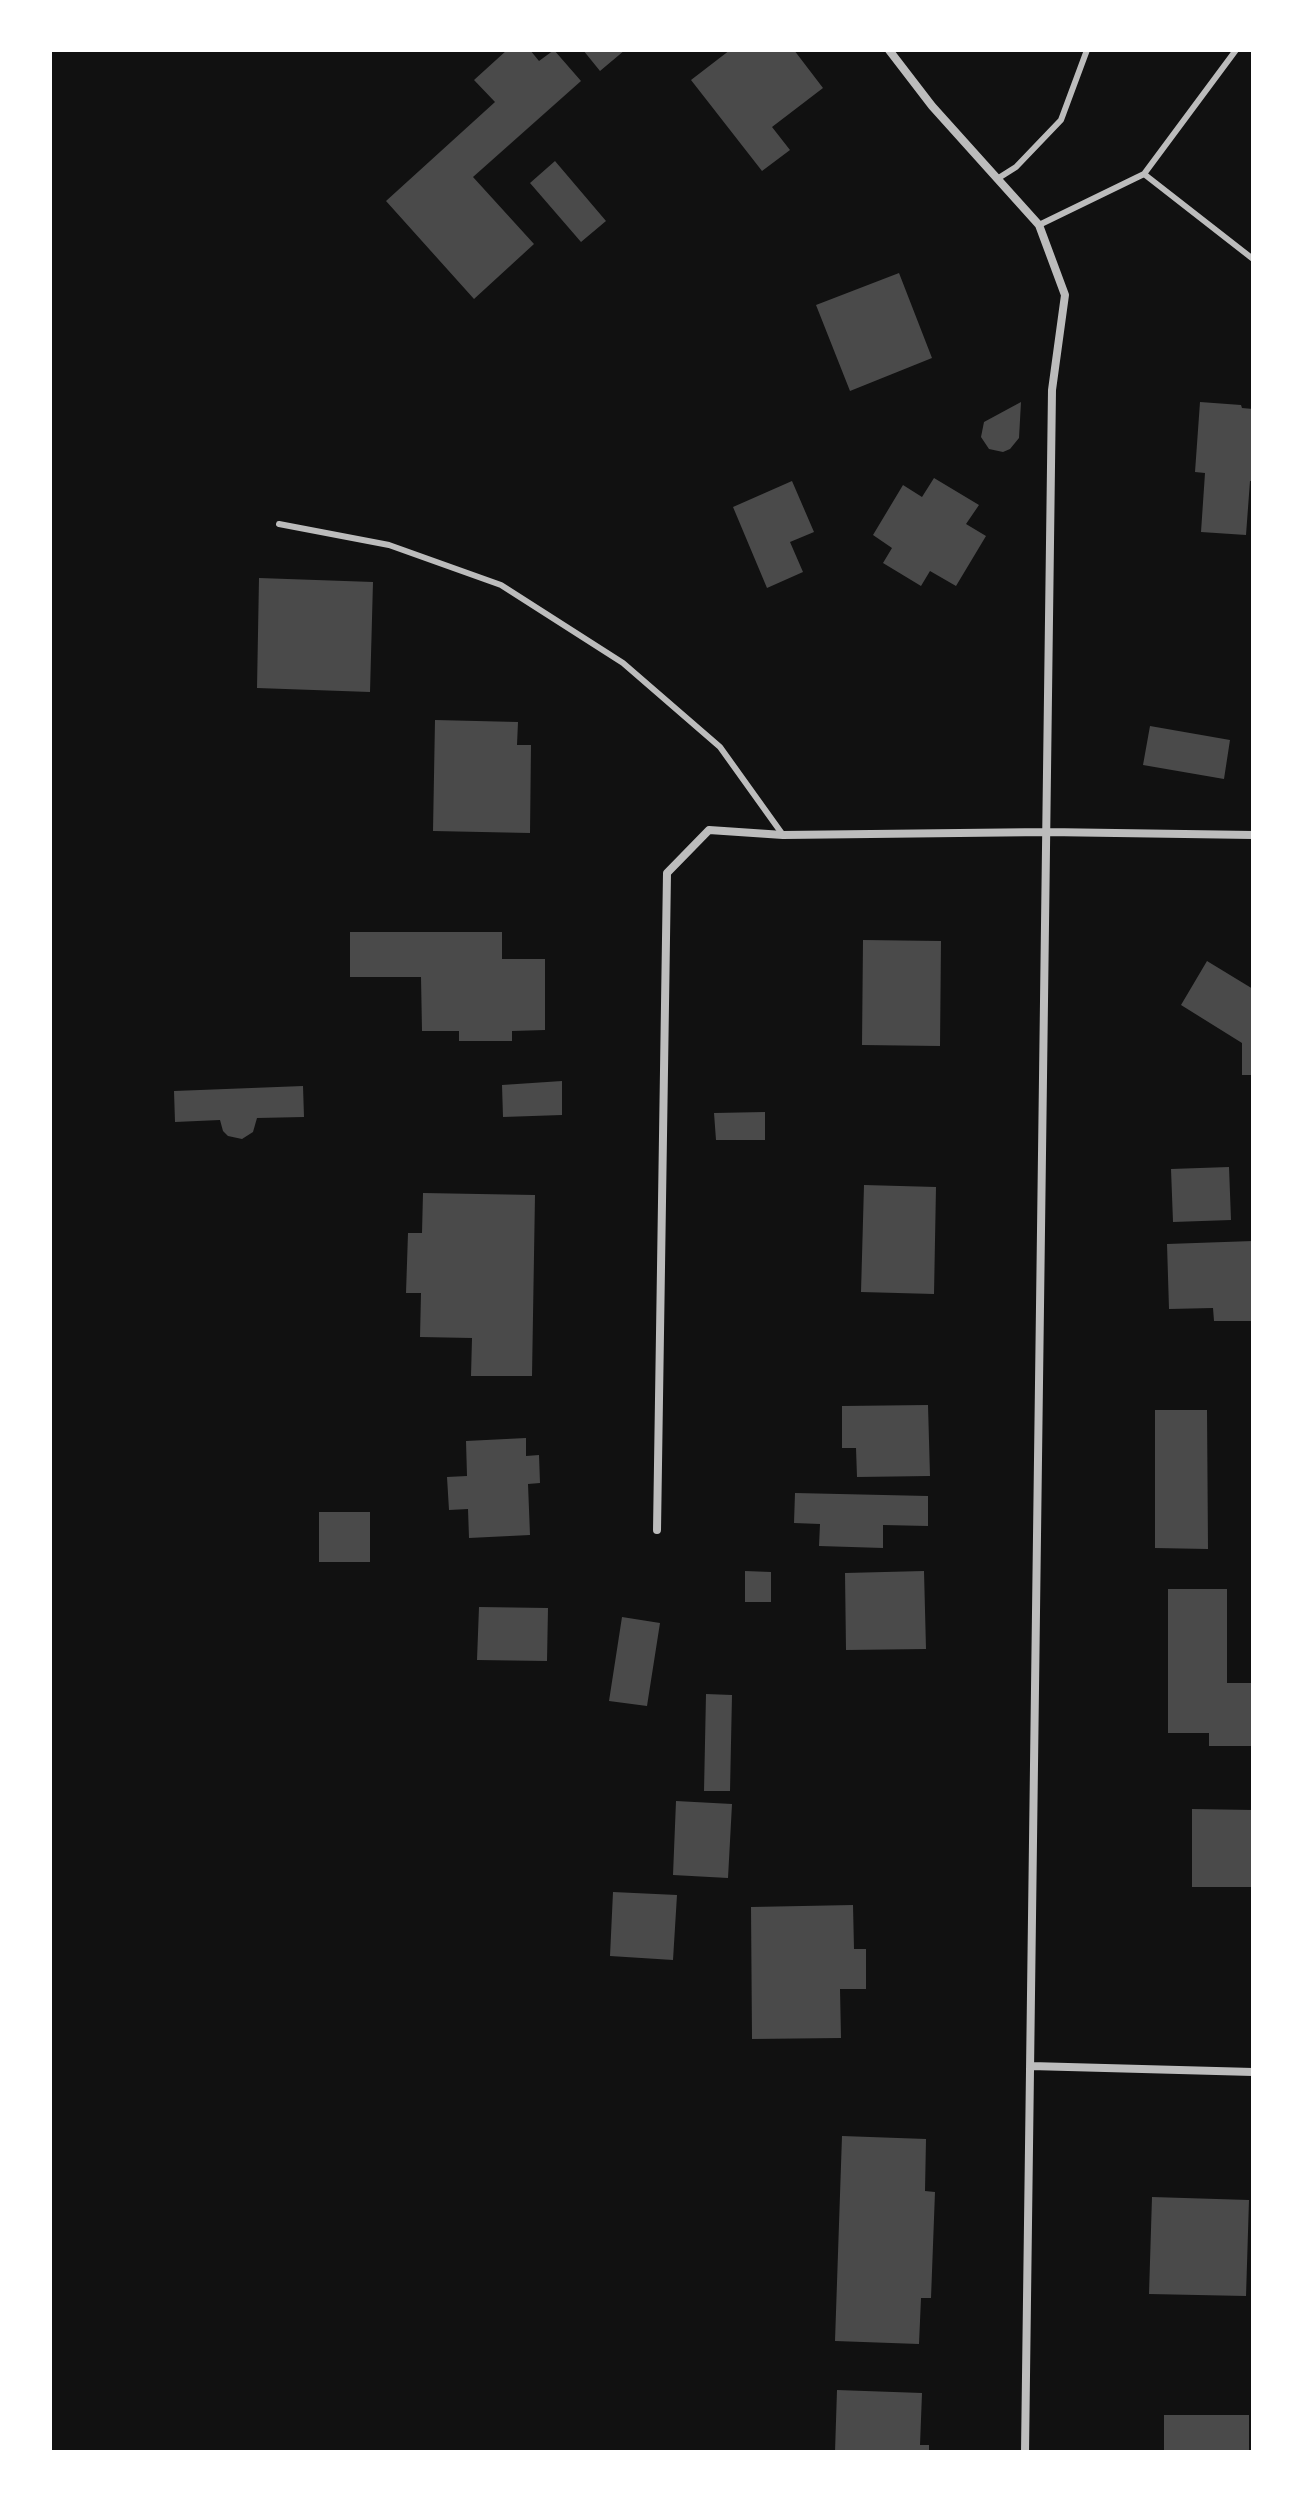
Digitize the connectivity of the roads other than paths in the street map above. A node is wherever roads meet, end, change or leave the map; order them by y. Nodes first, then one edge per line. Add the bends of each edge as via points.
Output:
1 (889, 50) edge
2 (1087, 50) edge
3 (1236, 50) edge
4 (1144, 174) junction
5 (997, 179) junction
6 (1039, 225) junction
7 (1253, 259) edge
8 (279, 524) dead end
9 (1047, 832) junction
10 (783, 835) junction
11 (1253, 835) edge
12 (657, 1530) dead end
13 (1031, 2066) junction
14 (1253, 2072) edge
15 (1025, 2452) edge

1 - 5 street
2 - 5 lane via 1061,120 1016,167
3 - 4 lane
4 - 6 lane
4 - 7 lane
5 - 6 street
6 - 9 street via 1065,295 1052,390
8 - 10 lane via 389,545 501,585 623,663 720,747
9 - 10 street
9 - 11 street
9 - 13 street
10 - 12 street via 709,830 667,873
13 - 14 street
13 - 15 street

